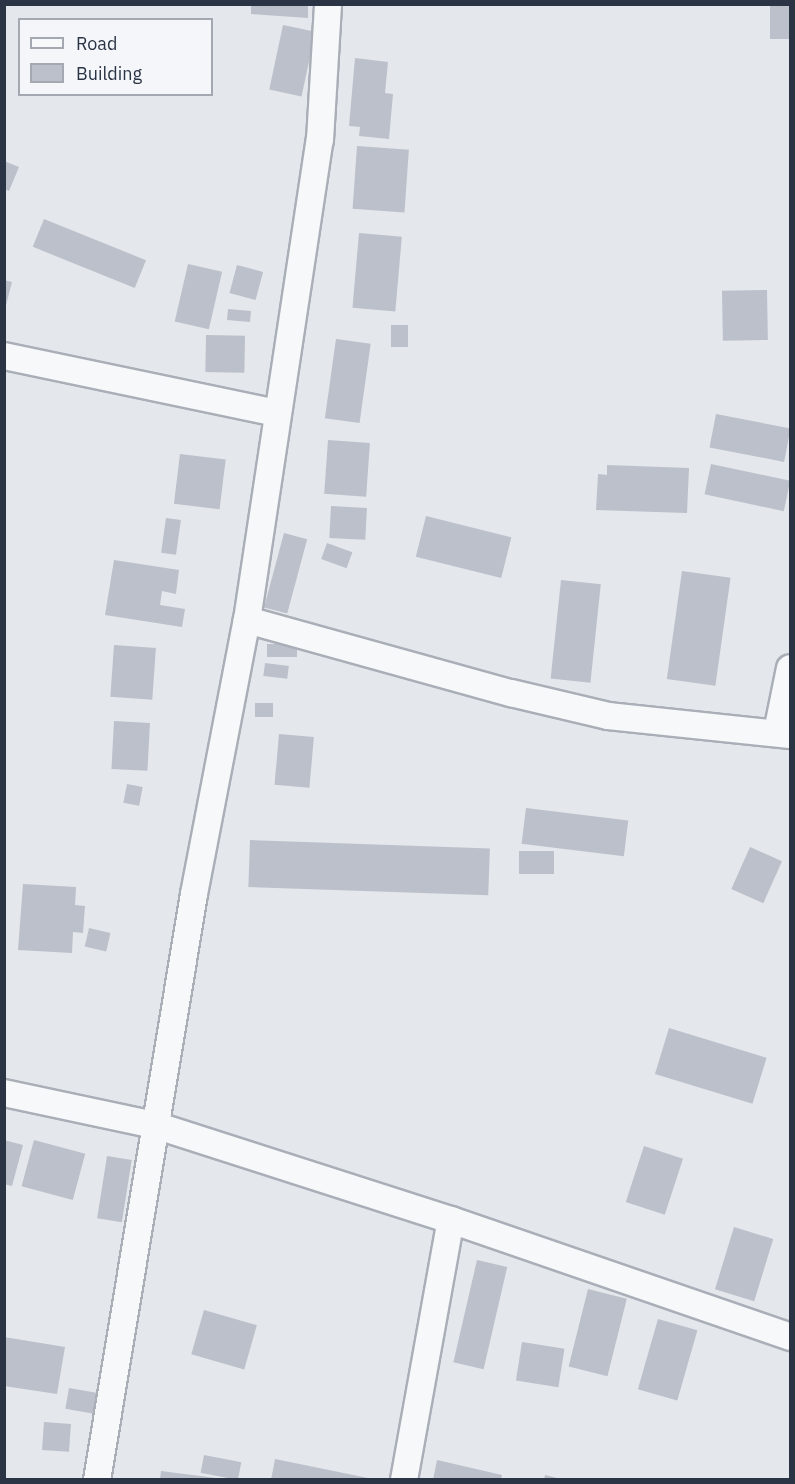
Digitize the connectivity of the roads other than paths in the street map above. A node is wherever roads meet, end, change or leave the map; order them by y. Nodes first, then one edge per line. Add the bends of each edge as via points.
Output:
1 (328, 4) edge
2 (4, 356) edge
3 (277, 413) junction
4 (247, 620) junction
5 (790, 668) edge
6 (784, 734) edge
7 (4, 1093) edge
8 (155, 1125) junction
9 (451, 1220) junction
10 (790, 1336) edge
11 (97, 1479) edge
12 (404, 1479) edge

1 - 3 street via 320,140
2 - 3 street
3 - 4 street
4 - 6 street via 608,716
4 - 8 street via 194,894
5 - 6 street
7 - 8 street
8 - 9 street
8 - 11 street
9 - 10 street
9 - 12 street

